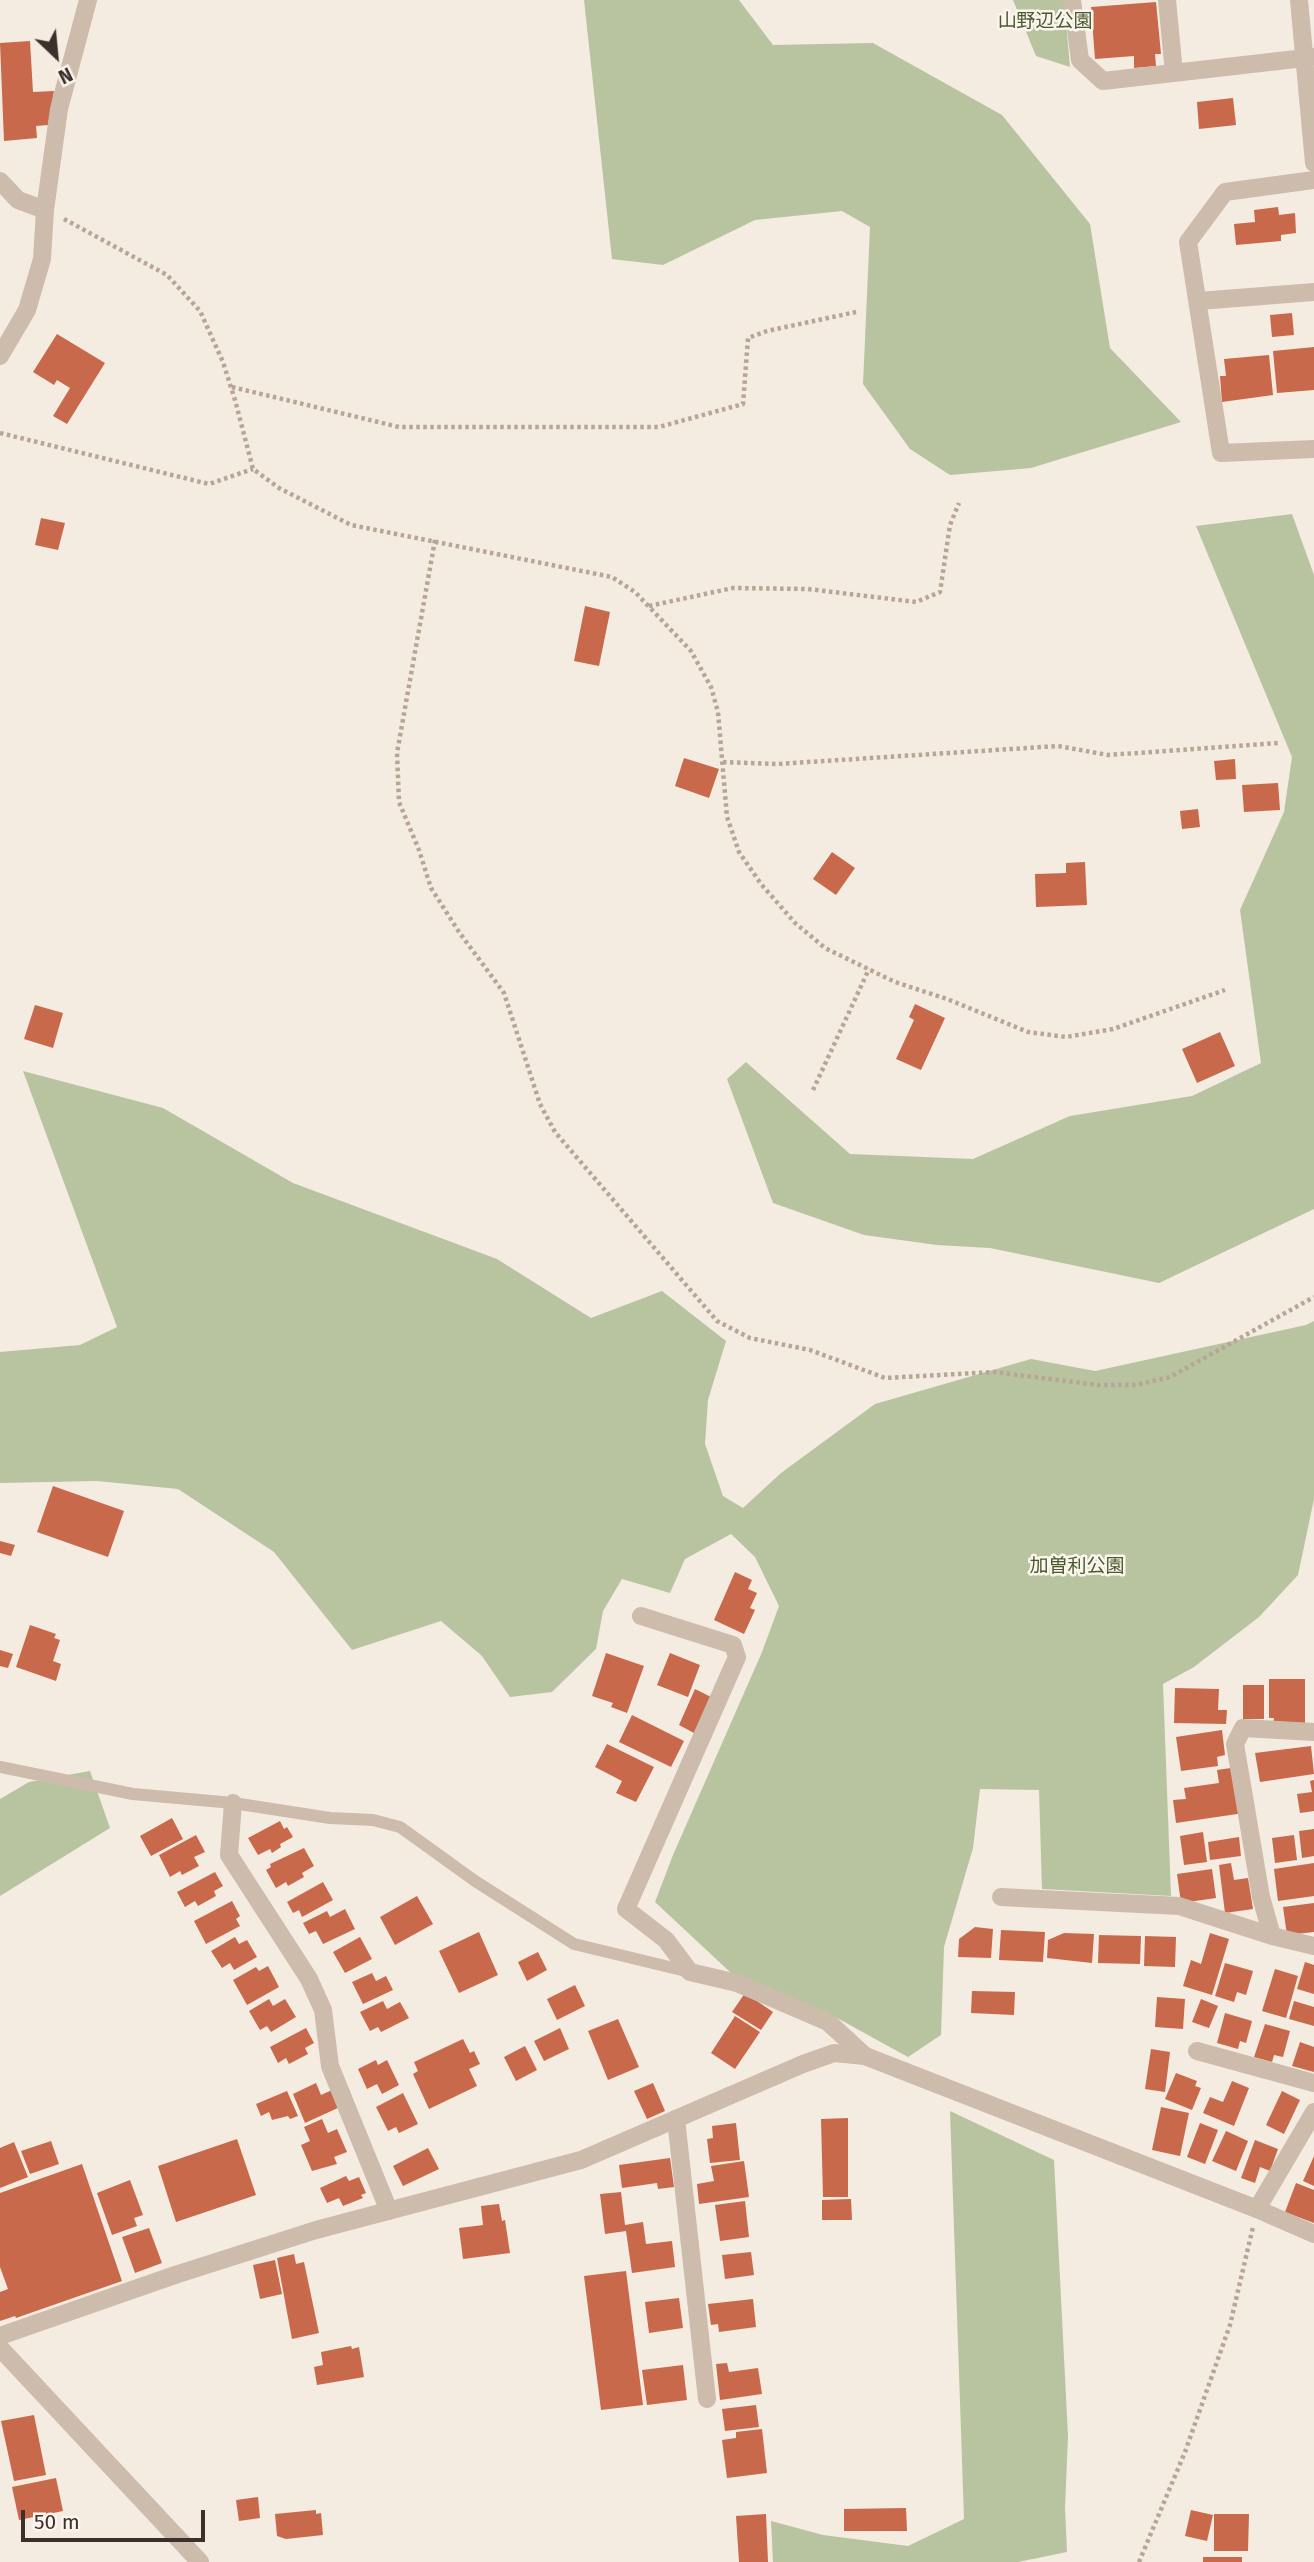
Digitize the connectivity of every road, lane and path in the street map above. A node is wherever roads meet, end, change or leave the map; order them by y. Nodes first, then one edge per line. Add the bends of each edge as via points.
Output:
1 (88, 0) edge
2 (1072, 0) edge
3 (1167, 0) edge
4 (1298, 0) edge
5 (1309, 57) edge
6 (1174, 73) junction
7 (1314, 163) edge
8 (1314, 180) edge
9 (0, 181) edge
10 (45, 210) junction
11 (1314, 292) edge
12 (1199, 301) junction
13 (856, 312) dead end
14 (0, 356) edge
15 (231, 387) junction
16 (0, 433) edge
17 (1314, 449) edge
18 (253, 469) junction
19 (959, 503) dead end
20 (435, 540) junction
21 (648, 606) junction
22 (1279, 743) dead end
23 (723, 762) junction
24 (869, 969) junction
25 (1224, 990) dead end
26 (813, 1090) dead end
27 (1314, 1297) edge
28 (641, 1616) dead end
29 (1314, 1732) edge
30 (0, 1767) edge
31 (233, 1804) junction
32 (1001, 1897) dead end
33 (1272, 1936) junction
34 (1314, 1946) edge
35 (690, 1972) junction
36 (1197, 2051) dead end
37 (865, 2056) junction
38 (1314, 2083) edge
39 (1314, 2112) edge
40 (676, 2119) junction
41 (1257, 2209) junction
42 (390, 2211) junction
43 (1314, 2234) edge
44 (0, 2336) edge
45 (0, 2348) edge
46 (708, 2399) dead end
47 (200, 2562) edge
48 (1139, 2562) edge

1 - 10 street via 59,108
2 - 6 street via 1080,60 1103,81
3 - 6 street
4 - 5 street
5 - 6 street
5 - 7 street
8 - 12 street via 1224,191 1188,242
9 - 10 street via 18,200
10 - 14 street via 42,259 27,310
10 - 15 path via 167,275 200,311
11 - 12 street
12 - 17 street via 1221,453
13 - 15 path via 748,338 743,404 659,427 399,427
15 - 18 path
16 - 18 path via 209,484
18 - 20 path via 279,488 351,525
19 - 21 path via 950,525 940,592 916,602 808,589 733,588
20 - 21 path via 612,577
20 - 27 path via 397,752 399,802 431,888 504,993 540,1104 555,1132 717,1321 750,1338 810,1350 884,1378 993,1372 1136,1385 1170,1377
21 - 23 path via 691,652 711,687
22 - 23 path via 1108,755 1059,746 777,764
23 - 24 path via 727,817 739,852 761,884 795,923 825,948
24 - 25 path via 1028,1032 1066,1038 1113,1029
24 - 26 path
28 - 35 street via 733,1644 737,1657 626,1909 666,1940
29 - 33 street via 1243,1728 1235,1744 1261,1898
30 - 31 lane via 133,1794
31 - 35 lane via 400,1826 574,1944
31 - 42 street via 229,1855 314,1989 323,2010 330,2066
32 - 33 street via 1179,1906
33 - 34 street
35 - 37 street via 737,1983 828,2022
36 - 38 street
37 - 40 street via 834,2053
37 - 41 street
39 - 41 street
40 - 42 street via 581,2160
40 - 46 street
41 - 43 street
41 - 48 path via 1230,2325 1185,2452
42 - 44 street via 175,2275
45 - 47 street

